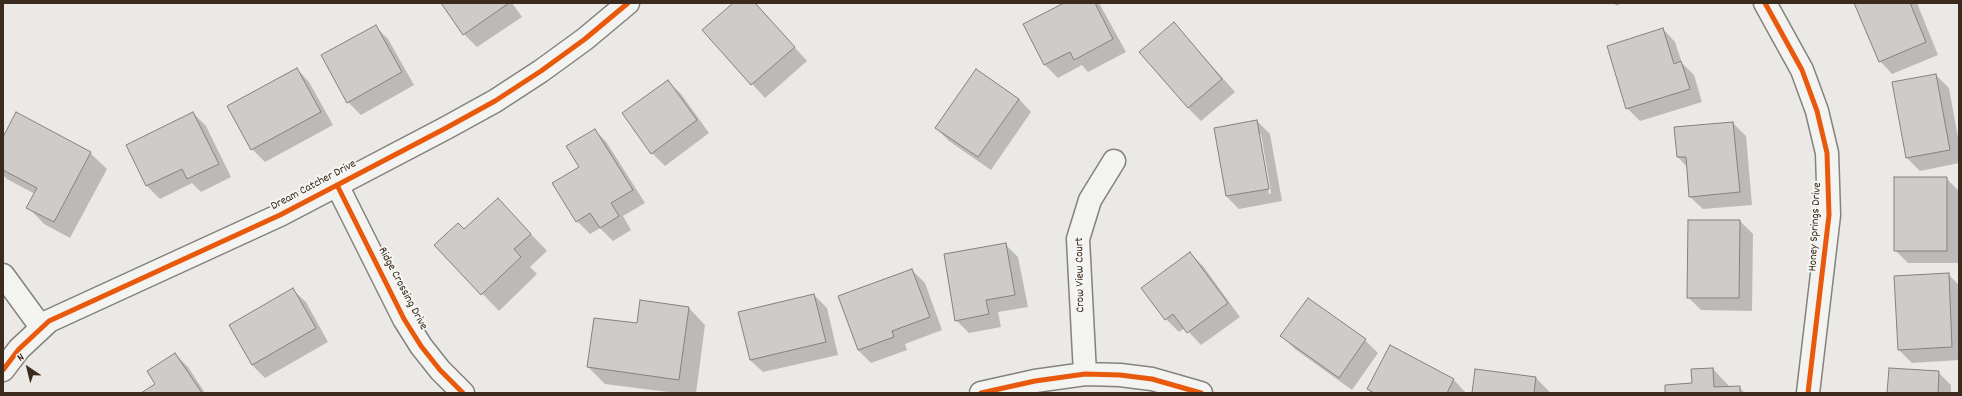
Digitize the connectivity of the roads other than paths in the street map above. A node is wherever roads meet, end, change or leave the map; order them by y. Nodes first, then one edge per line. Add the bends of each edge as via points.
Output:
1 (628, 3) edge
2 (1765, 3) edge
3 (1114, 161) dead end
4 (337, 185) junction
5 (3, 275) edge
6 (41, 327) junction
7 (3, 370) edge
8 (1085, 374) junction
9 (463, 393) edge
10 (982, 393) edge
11 (1201, 393) edge
12 (1808, 393) edge

1 - 4 street, Dream Catcher Drive via 579,44 495,101
2 - 12 street, Honey Springs Drive via 1804,76 1817,111 1827,153 1829,215
3 - 8 street, Crow View Court via 1090,200 1078,239
4 - 6 street, Dream Catcher Drive via 280,215 49,321
4 - 9 street, Ridge Crossing Drive via 404,319 440,370
5 - 6 street
6 - 7 street, Dream Catcher Drive
8 - 10 street via 1034,381
8 - 11 street via 1152,379

